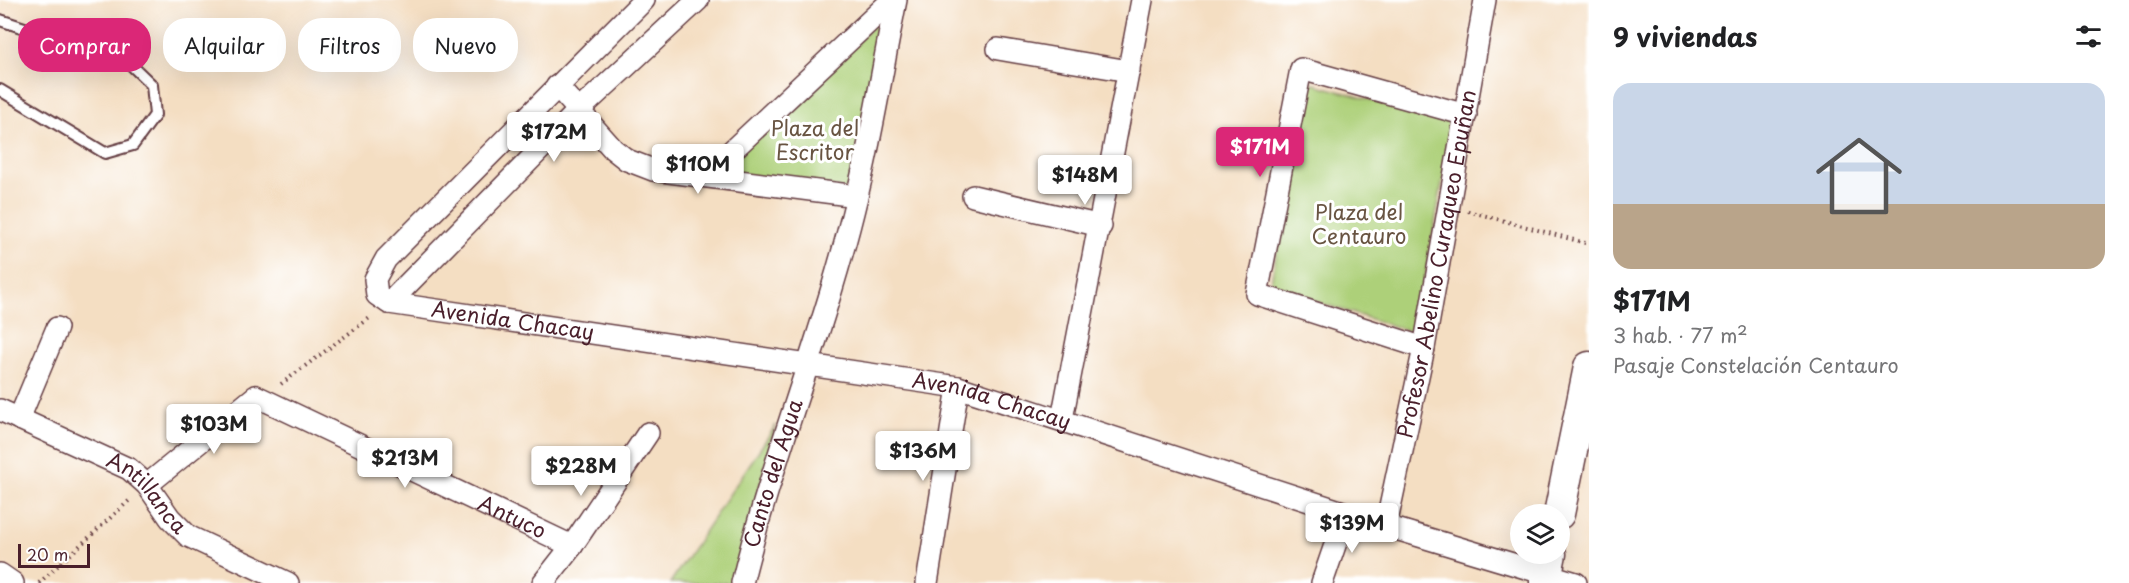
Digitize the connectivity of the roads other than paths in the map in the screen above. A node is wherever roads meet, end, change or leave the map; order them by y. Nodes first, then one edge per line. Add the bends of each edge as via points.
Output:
1 (644, 0) edge
2 (698, 0) edge
3 (894, 0) edge
4 (1142, 0) edge
5 (1485, 0) edge
6 (0, 20) edge
7 (998, 49) dead end
8 (1129, 71) junction
9 (557, 86) junction
10 (0, 90) edge
11 (578, 111) junction
12 (1466, 115) junction
13 (705, 176) junction
14 (857, 196) junction
15 (973, 196) dead end
16 (1101, 226) junction
17 (389, 303) junction
18 (57, 328) dead end
19 (1424, 348) junction
20 (808, 365) junction
21 (1589, 367) edge
22 (958, 387) junction
23 (9, 414) edge
24 (1062, 419) junction
25 (648, 433) dead end
26 (147, 485) junction
27 (1561, 504) edge
28 (1346, 513) junction
29 (1386, 526) junction
30 (572, 546) junction
31 (1547, 570) edge
32 (0, 574) edge
33 (13, 583) edge
34 (288, 583) edge
35 (543, 583) edge
36 (742, 583) edge
37 (927, 583) edge
38 (1322, 583) edge
39 (1576, 583) edge

1 - 9 street
2 - 11 street
3 - 13 street
3 - 14 street, Canto del Agua
4 - 8 street
5 - 12 street, Profesor Abelino Curaqueo Epuñan
6 - 10 lane via 128,62 152,85 155,115 134,145 105,153
7 - 8 street
8 - 16 street
9 - 11 street
9 - 17 street via 386,260 375,279 377,295
11 - 13 street via 627,160 653,170
11 - 17 street
12 - 19 street, Profesor Abelino Curaqueo Epuñan
12 - 19 street via 1301,69 1257,294
13 - 14 street
14 - 20 street, Canto del Agua
15 - 16 street
16 - 24 street
17 - 20 street, Avenida Chacay
18 - 23 street
19 - 29 street, Profesor Abelino Curaqueo Epuñan
20 - 22 street, Avenida Chacay
20 - 36 street, Canto del Agua via 759,512
21 - 27 street
22 - 24 street, Avenida Chacay
22 - 37 street
23 - 26 street, Antillanca via 129,469
24 - 28 street, Avenida Chacay
25 - 30 street
26 - 30 street, Antuco via 256,396
26 - 34 street, Antillanca via 188,536
28 - 29 street, Avenida Chacay
28 - 38 street
29 - 31 street, Avenida Chacay
30 - 35 street
31 - 39 street, Avenida Chacay
32 - 33 street

